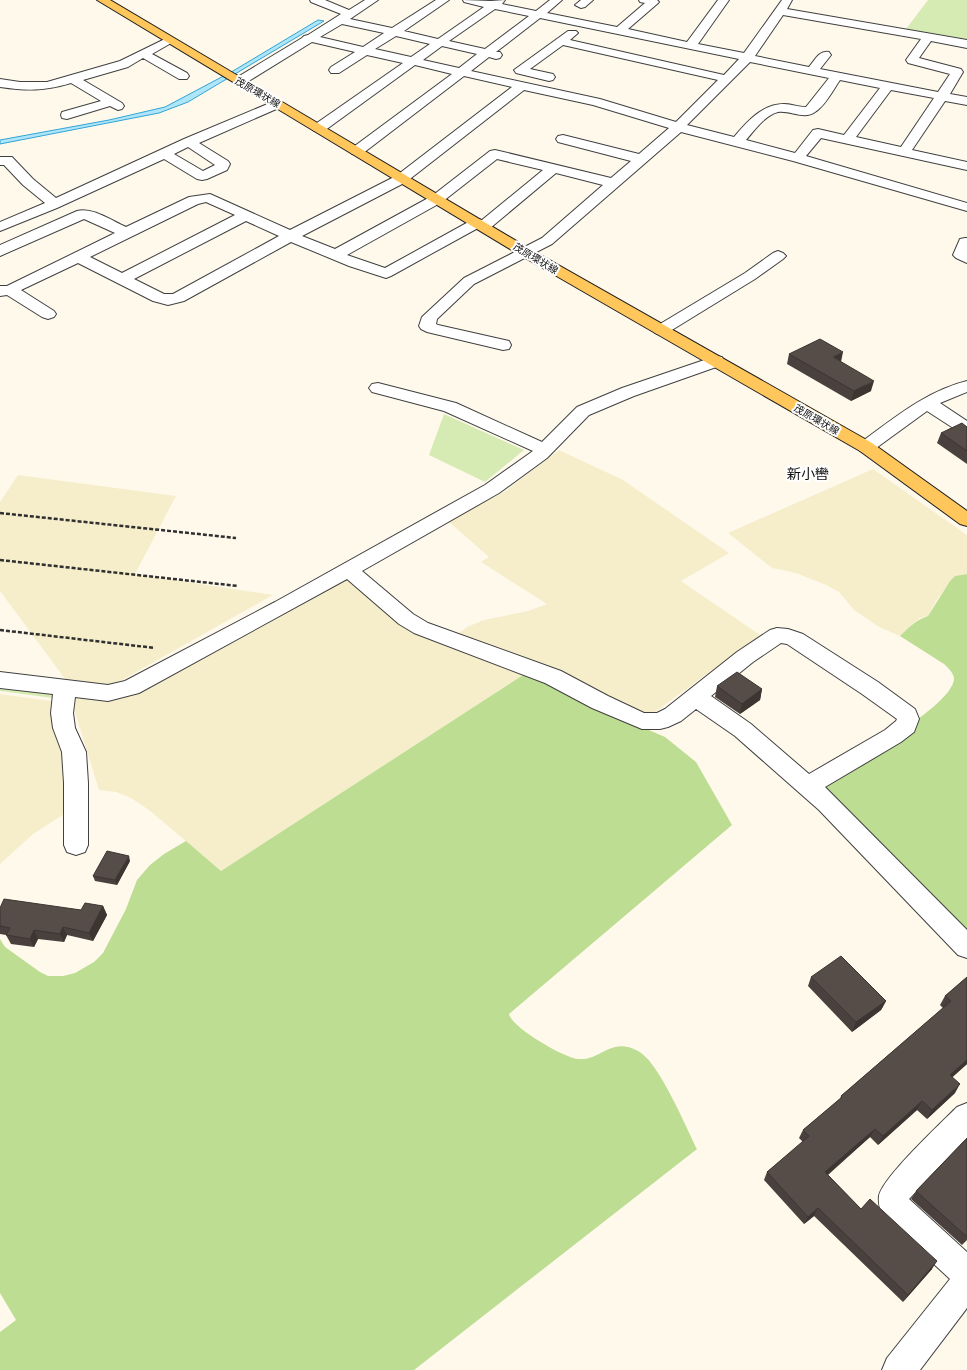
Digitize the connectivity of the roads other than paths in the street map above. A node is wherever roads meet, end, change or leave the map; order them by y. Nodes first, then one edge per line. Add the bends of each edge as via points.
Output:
1 (102, 0) edge
2 (315, 0) edge
3 (373, 0) edge
4 (444, 0) edge
5 (468, 0) edge
6 (557, 0) edge
7 (644, 0) edge
8 (724, 0) edge
9 (787, 0) edge
10 (497, 3) edge
11 (780, 11) junction
12 (350, 14) junction
13 (538, 14) junction
14 (339, 20) junction
15 (584, 24) junction
16 (618, 31) junction
17 (394, 32) junction
18 (928, 37) junction
19 (308, 38) junction
20 (169, 40) junction
21 (561, 41) junction
22 (440, 42) junction
23 (967, 44) edge
24 (691, 45) junction
25 (365, 51) junction
26 (487, 53) junction
27 (144, 54) junction
28 (825, 55) dead end
29 (501, 56) dead end
30 (748, 57) junction
31 (413, 62) junction
32 (76, 65) dead end
33 (334, 70) dead end
34 (812, 71) junction
35 (461, 72) junction
36 (43, 74) dead end
37 (89, 74) junction
38 (183, 76) dead end
39 (837, 76) junction
40 (72, 79) junction
41 (727, 79) junction
42 (240, 81) junction
43 (3, 84) edge
44 (521, 86) junction
45 (888, 86) junction
46 (557, 94) junction
47 (942, 96) junction
48 (967, 101) edge
49 (277, 104) junction
50 (67, 116) dead end
51 (678, 127) junction
52 (319, 128) junction
53 (563, 139) dead end
54 (848, 140) junction
55 (189, 142) junction
56 (737, 142) junction
57 (357, 151) junction
58 (904, 152) junction
59 (165, 154) junction
60 (798, 158) junction
61 (641, 159) junction
62 (0, 161) edge
63 (967, 166) edge
64 (553, 169) junction
65 (401, 179) junction
66 (613, 183) junction
67 (437, 199) junction
68 (52, 205) junction
69 (967, 207) edge
70 (246, 215) junction
71 (481, 224) junction
72 (1, 227) edge
73 (126, 233) junction
74 (290, 236) junction
75 (964, 242) dead end
76 (0, 252) edge
77 (525, 252) junction
78 (336, 255) junction
79 (778, 256) dead end
80 (78, 257) junction
81 (967, 258) edge
82 (122, 279) junction
83 (5, 291) edge
84 (48, 314) dead end
85 (661, 330) junction
86 (502, 345) dead end
87 (716, 361) junction
88 (967, 386) edge
89 (378, 388) dead end
90 (927, 403) junction
91 (967, 429) edge
92 (866, 447) junction
93 (545, 450) junction
94 (967, 520) edge
95 (349, 570) junction
96 (0, 680) edge
97 (64, 689) junction
98 (695, 697) junction
99 (808, 786) junction
100 (76, 845) dead end
101 (967, 947) edge
102 (967, 1117) edge
103 (967, 1273) edge
104 (967, 1282) edge
105 (899, 1370) edge

1 - 20 main road, 茂原環状線
2 - 12 street
3 - 12 street
4 - 17 street
5 - 10 street
6 - 13 street
7 - 16 street via 654,2
8 - 24 street
9 - 11 street
10 - 13 street
10 - 22 street
11 - 18 street
11 - 30 street
12 - 14 street
13 - 15 street
13 - 26 street
14 - 17 street
14 - 19 street
15 - 16 street
15 - 21 street
16 - 24 street
17 - 22 street
17 - 25 street
18 - 23 street
18 - 47 street via 912,60 956,72
19 - 25 street
19 - 42 street
20 - 27 street
20 - 42 main road, 茂原環状線
21 - 41 street
21 - 46 street via 520,70 568,81
22 - 26 street
22 - 31 street
24 - 30 street
25 - 31 street
25 - 33 street
26 - 29 street
26 - 35 street
27 - 37 street via 124,64
27 - 38 street
28 - 34 street
30 - 34 street
30 - 41 street
31 - 35 street
31 - 52 street
32 - 37 street
34 - 39 street
35 - 44 street
35 - 57 street
36 - 43 street
37 - 40 street
39 - 45 street
39 - 56 street via 812,109 805,111 783,107 769,111
40 - 43 street via 39,87
40 - 50 street via 115,104
41 - 51 street
42 - 49 main road, 茂原環状線
44 - 46 street
44 - 65 street
45 - 47 street
45 - 54 street
46 - 51 street via 596,102
47 - 48 street
47 - 58 street
49 - 52 main road, 茂原環状線
49 - 55 street
51 - 56 street
51 - 61 street
52 - 57 main road, 茂原環状線
53 - 61 street
54 - 58 street
54 - 60 street via 818,133
55 - 59 street
55 - 59 street via 222,164 222,167 202,176
56 - 60 street
57 - 65 main road, 茂原環状線
58 - 63 street
59 - 68 street
60 - 69 street
61 - 66 street
62 - 68 street via 7,160 52,202
64 - 66 street
64 - 67 street via 495,154
64 - 71 street
65 - 67 main road, 茂原環状線
65 - 74 street
66 - 77 street via 547,241
67 - 71 main road, 茂原環状線
67 - 78 street
68 - 72 street
70 - 73 street via 206,198 194,200
70 - 74 street
70 - 82 street
71 - 77 main road, 茂原環状線
71 - 78 street via 386,273
73 - 76 street via 82,214
73 - 80 street
74 - 78 street
74 - 82 street via 178,298 159,298
75 - 81 street via 961,252
77 - 85 main road, 茂原環状線
77 - 86 street via 462,286 427,322 427,326 433,329
79 - 85 street
80 - 82 street
80 - 83 street
83 - 84 street
85 - 87 main road, 茂原環状線
87 - 92 main road, 茂原環状線
87 - 93 street via 583,411
88 - 90 street
89 - 93 street via 450,408
90 - 91 street
90 - 92 street
92 - 94 main road, 茂原環状線
93 - 95 street via 492,489
95 - 97 street via 131,687 108,693
95 - 98 street via 406,619 421,628 553,677 642,721 660,720 673,715
96 - 97 street
97 - 100 street via 64,728 74,752
98 - 99 street via 743,730
98 - 99 street via 745,656 782,634 798,641 907,715 906,726 893,736
99 - 101 street
102 - 103 street via 894,1194 894,1206
104 - 105 street

